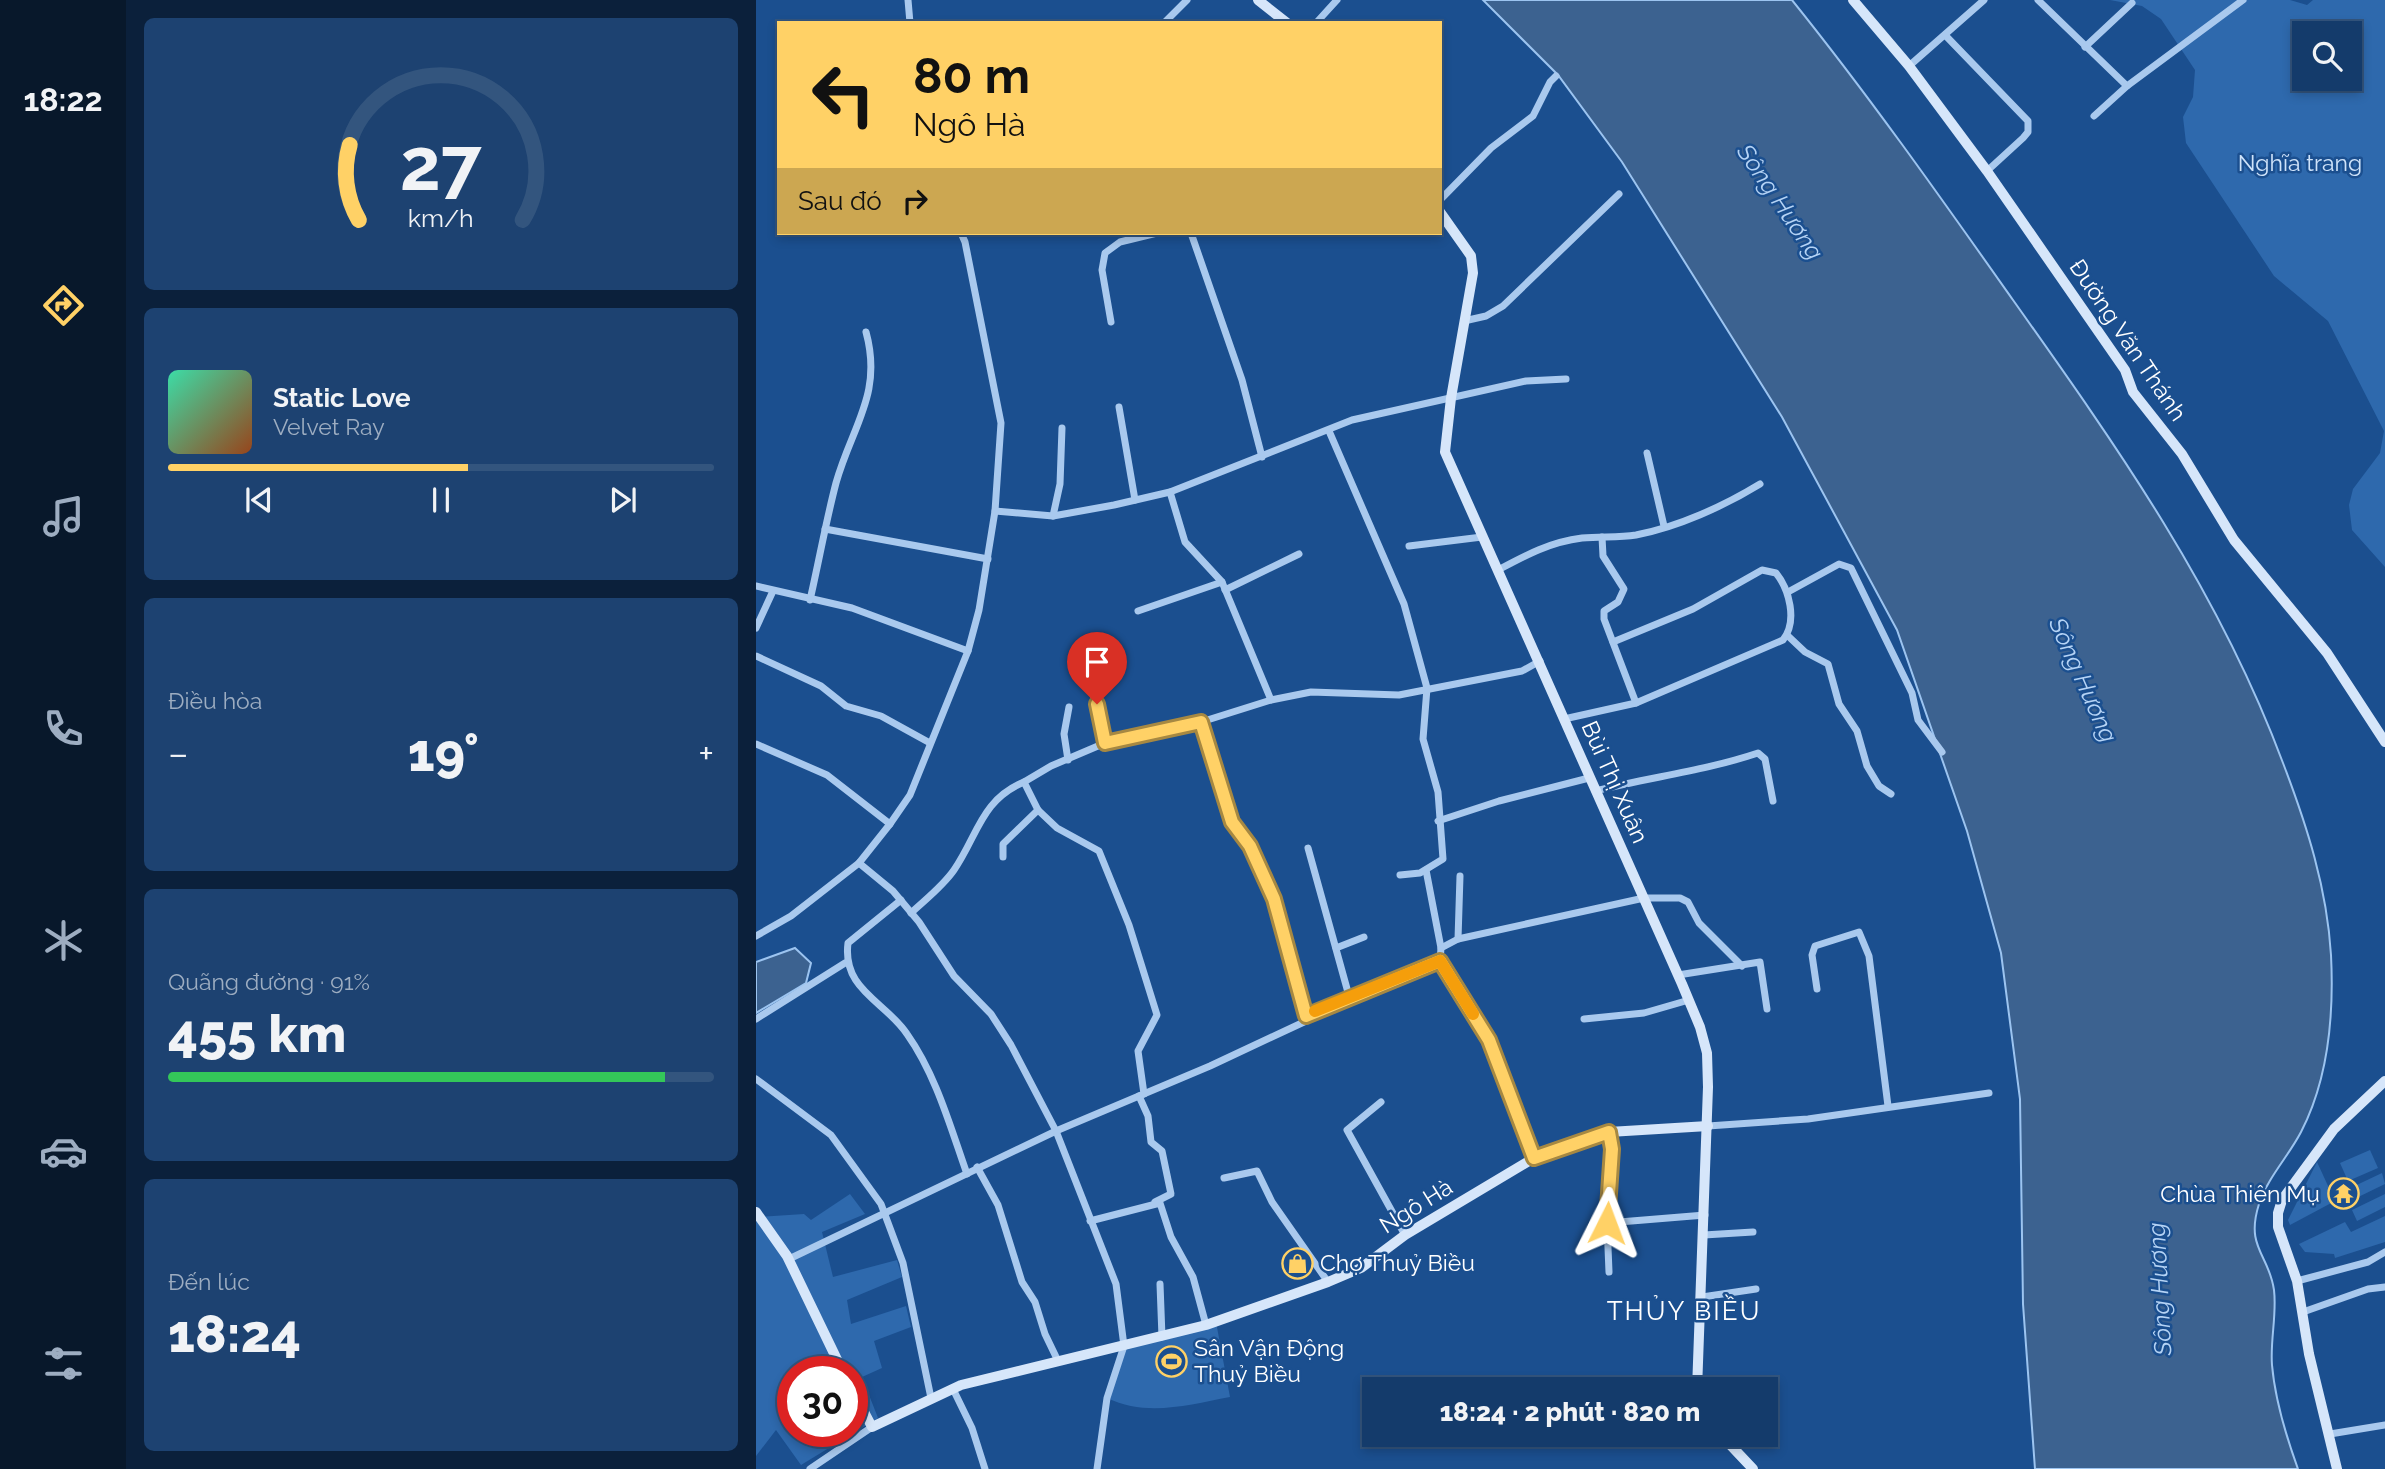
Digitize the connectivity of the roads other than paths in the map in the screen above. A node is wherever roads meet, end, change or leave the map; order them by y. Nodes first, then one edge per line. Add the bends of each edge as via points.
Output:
1 (908, 0) edge
2 (1187, 0) edge
3 (1258, 0) edge
4 (1337, 0) edge
5 (1853, 0) edge
6 (2038, 0) edge
7 (2243, 0) edge
8 (1981, 1) edge
9 (2132, 3) dead end
10 (910, 21) edge
11 (1166, 21) edge
12 (1284, 21) edge
13 (1318, 21) edge
14 (1945, 35) junction
15 (2085, 47) junction
16 (1909, 66) junction
17 (1556, 76) dead end
18 (2127, 86) junction
19 (2094, 116) dead end
20 (1987, 171) junction
21 (1619, 194) dead end
22 (1442, 198) edge
23 (1442, 215) edge
24 (962, 235) edge
25 (1149, 235) edge
26 (1192, 235) edge
27 (1464, 321) junction
28 (1111, 322) dead end
29 (866, 332) dead end
30 (1566, 379) dead end
31 (1451, 398) junction
32 (1119, 407) dead end
33 (1062, 428) dead end
34 (1329, 430) junction
35 (1647, 453) dead end
36 (1262, 457) junction
37 (1760, 484) dead end
38 (1170, 492) junction
39 (1135, 500) junction
40 (995, 511) junction
41 (1053, 516) junction
42 (1664, 527) junction
43 (825, 529) junction
44 (1482, 537) junction
45 (1601, 537) junction
46 (1409, 546) dead end
47 (1298, 554) dead end
48 (988, 559) junction
49 (1498, 570) junction
50 (756, 586) edge
51 (1224, 586) junction
52 (773, 591) junction
53 (1788, 592) junction
54 (810, 600) junction
55 (1138, 611) dead end
56 (756, 628) edge
57 (1787, 635) junction
58 (1614, 642) junction
59 (968, 651) junction
60 (756, 656) edge
61 (1540, 661) junction
62 (1426, 688) junction
63 (1091, 689) dead end
64 (1271, 700) junction
65 (1636, 703) junction
66 (1069, 707) dead end
67 (1564, 719) junction
68 (1201, 722) junction
69 (2385, 742) edge
70 (930, 743) junction
71 (1105, 743) junction
72 (756, 744) edge
73 (1942, 752) dead end
74 (1068, 760) junction
75 (1589, 778) junction
76 (1024, 782) junction
77 (1595, 791) junction
78 (1891, 794) dead end
79 (1773, 801) dead end
80 (1038, 810) junction
81 (1438, 821) junction
82 (890, 824) junction
83 (1308, 848) dead end
84 (1003, 858) dead end
85 (859, 863) junction
86 (1426, 870) junction
87 (1400, 875) dead end
88 (1460, 876) dead end
89 (1644, 898) junction
90 (901, 900) junction
91 (911, 913) junction
92 (756, 936) edge
93 (1364, 937) dead end
94 (1458, 939) junction
95 (1336, 948) junction
96 (1441, 948) junction
97 (1440, 961) junction
98 (845, 963) junction
99 (1742, 966) junction
100 (1678, 975) junction
101 (1817, 989) dead end
102 (1349, 996) junction
103 (1689, 1000) junction
104 (1767, 1009) dead end
105 (1306, 1016) junction
106 (756, 1019) edge
107 (1584, 1019) dead end
108 (756, 1079) edge
109 (2385, 1081) edge
110 (1989, 1093) dead end
111 (1142, 1095) junction
112 (1381, 1102) dead end
113 (1888, 1106) junction
114 (1708, 1126) junction
115 (1056, 1131) junction
116 (1609, 1132) junction
117 (1534, 1158) junction
118 (977, 1167) junction
119 (967, 1174) junction
120 (1224, 1178) dead end
121 (1154, 1202) junction
122 (756, 1212) edge
123 (885, 1212) junction
124 (1705, 1215) junction
125 (1090, 1221) junction
126 (1607, 1223) junction
127 (1753, 1232) dead end
128 (1405, 1235) junction
129 (1704, 1235) junction
130 (2385, 1252) edge
131 (789, 1259) junction
132 (1609, 1272) dead end
133 (2297, 1281) junction
134 (1328, 1282) junction
135 (1160, 1283) dead end
136 (2385, 1287) edge
137 (1756, 1289) dead end
138 (1702, 1297) junction
139 (2303, 1312) junction
140 (1206, 1325) junction
141 (1162, 1336) junction
142 (1124, 1346) junction
143 (835, 1356) edge
144 (1058, 1361) junction
145 (1699, 1377) edge
146 (953, 1389) junction
147 (931, 1398) junction
148 (868, 1419) edge
149 (2385, 1425) edge
150 (872, 1427) junction
151 (2330, 1434) junction
152 (1732, 1447) edge
153 (810, 1469) edge
154 (985, 1469) edge
155 (1097, 1469) edge
156 (1753, 1469) edge
157 (2337, 1469) edge

1 - 10 street
2 - 11 street
3 - 12 street
4 - 13 street
5 - 16 street, Đường Văn Thánh
6 - 15 street
7 - 18 street
8 - 14 street
9 - 15 street
14 - 16 street
14 - 20 street via 2028,121 2028,132
15 - 18 street
16 - 20 street, Đường Văn Thánh
17 - 22 street via 1533,116 1491,148
18 - 19 street
20 - 69 street, Đường Văn Thánh via 2125,370 2133,392 2182,454 2234,540 2327,653
21 - 27 street via 1503,306
23 - 27 street, Bùi Thị Xuân via 1471,256 1473,273
24 - 40 street via 1001,423
25 - 28 street via 1120,242 1105,253 1102,270
26 - 36 street via 1242,380
27 - 31 street, Bùi Thị Xuân
29 - 43 street via 872,359 868,403 840,472
30 - 31 street via 1526,380
31 - 34 street via 1352,420
31 - 44 street, Bùi Thị Xuân via 1445,452
32 - 39 street
33 - 41 street via 1060,484
34 - 36 street
34 - 62 street via 1404,604
35 - 42 street
36 - 38 street
37 - 42 street
38 - 39 street
38 - 51 street via 1185,542
39 - 41 street
40 - 41 street
40 - 48 street
42 - 45 street via 1637,535
43 - 48 street
43 - 54 street
44 - 46 street
44 - 49 street, Bùi Thị Xuân
45 - 49 street via 1541,547
45 - 58 street via 1603,556 1624,590 1603,614
47 - 51 street
48 - 59 street
49 - 61 street, Bùi Thị Xuân
50 - 52 street
51 - 55 street
51 - 64 street
52 - 54 street
52 - 56 street
53 - 57 street
53 - 58 street via 1776,573 1762,570 1693,609
53 - 73 street via 1839,564 1851,568 1912,693 1918,720
54 - 59 street via 852,608
57 - 65 street
57 - 78 street via 1828,664 1839,704 1857,730 1867,766 1879,786
58 - 65 street
59 - 70 street
60 - 70 street via 821,686 846,706 891,721
61 - 62 street via 1521,671
61 - 67 street, Bùi Thị Xuân
62 - 64 street via 1399,695 1311,692
62 - 81 street via 1423,739 1438,792
63 - 71 street
64 - 68 street
65 - 67 street
66 - 74 street via 1064,734
67 - 75 street, Bùi Thị Xuân
68 - 71 street
68 - 105 street via 1232,822 1250,846 1274,899
70 - 82 street via 910,795
71 - 74 street
72 - 82 street via 827,775
74 - 76 street
75 - 77 street, Bùi Thị Xuân
75 - 81 street
76 - 80 street
76 - 91 street via 991,804 952,873
77 - 79 street via 1703,771 1758,753 1765,759
77 - 89 street, Bùi Thị Xuân
80 - 84 street via 1003,844
80 - 111 street via 1057,828 1099,851 1129,925 1157,1015 1138,1051
81 - 86 street via 1443,859
82 - 85 street
83 - 95 street
85 - 90 street
85 - 92 street via 791,916
86 - 87 street
86 - 96 street
88 - 94 street
89 - 94 street
89 - 99 street via 1688,902 1699,923
89 - 100 street, Bùi Thị Xuân
90 - 91 street
90 - 98 street via 848,943
91 - 115 street via 954,976 991,1014
93 - 95 street
94 - 96 street
95 - 102 street
96 - 97 street
97 - 102 street
97 - 117 street via 1489,1040
98 - 106 street
98 - 119 street via 858,984 907,1032 938,1091
99 - 100 street
99 - 104 street via 1762,963
100 - 103 street, Bùi Thị Xuân
101 - 113 street via 1815,946 1859,932 1869,956
102 - 105 street
103 - 107 street via 1644,1013
103 - 114 street, Bùi Thị Xuân via 1707,1054
105 - 111 street via 1304,1022
108 - 123 street via 831,1135
109 - 133 street via 2338,1125 2282,1200 2278,1227
110 - 113 street, Ngô Hà
111 - 115 street
111 - 121 street via 1151,1142 1162,1151 1171,1194
112 - 128 street via 1347,1130
113 - 114 street, Ngô Hà via 1808,1119
114 - 116 street, Ngô Hà
114 - 124 street, Bùi Thị Xuân
115 - 118 street
115 - 125 street
116 - 117 street, Ngô Hà
116 - 126 street
117 - 128 street, Ngô Hà
118 - 119 street
118 - 144 street via 1000,1212 1022,1282 1035,1301
119 - 123 street
120 - 134 street via 1256,1171
121 - 125 street
121 - 140 street via 1162,1206 1171,1237 1193,1277
122 - 131 street
123 - 131 street
123 - 147 street via 903,1263
124 - 126 street
124 - 129 street, Bùi Thị Xuân
125 - 142 street via 1116,1283
126 - 132 street
127 - 129 street
128 - 134 street, Ngô Hà via 1361,1268
129 - 138 street, Bùi Thị Xuân
130 - 133 street via 2368,1262
131 - 143 street
133 - 139 street
134 - 140 street, Ngô Hà
135 - 141 street
136 - 139 street
137 - 138 street
138 - 145 street, Bùi Thị Xuân
139 - 151 street
140 - 141 street, Ngô Hà
141 - 142 street, Ngô Hà
142 - 144 street, Ngô Hà
142 - 155 street via 1107,1398
144 - 146 street, Ngô Hà
146 - 147 street, Ngô Hà
146 - 154 street
147 - 150 street, Ngô Hà
148 - 150 street
149 - 151 street
150 - 153 street, Ngô Hà
151 - 157 street
152 - 156 street

